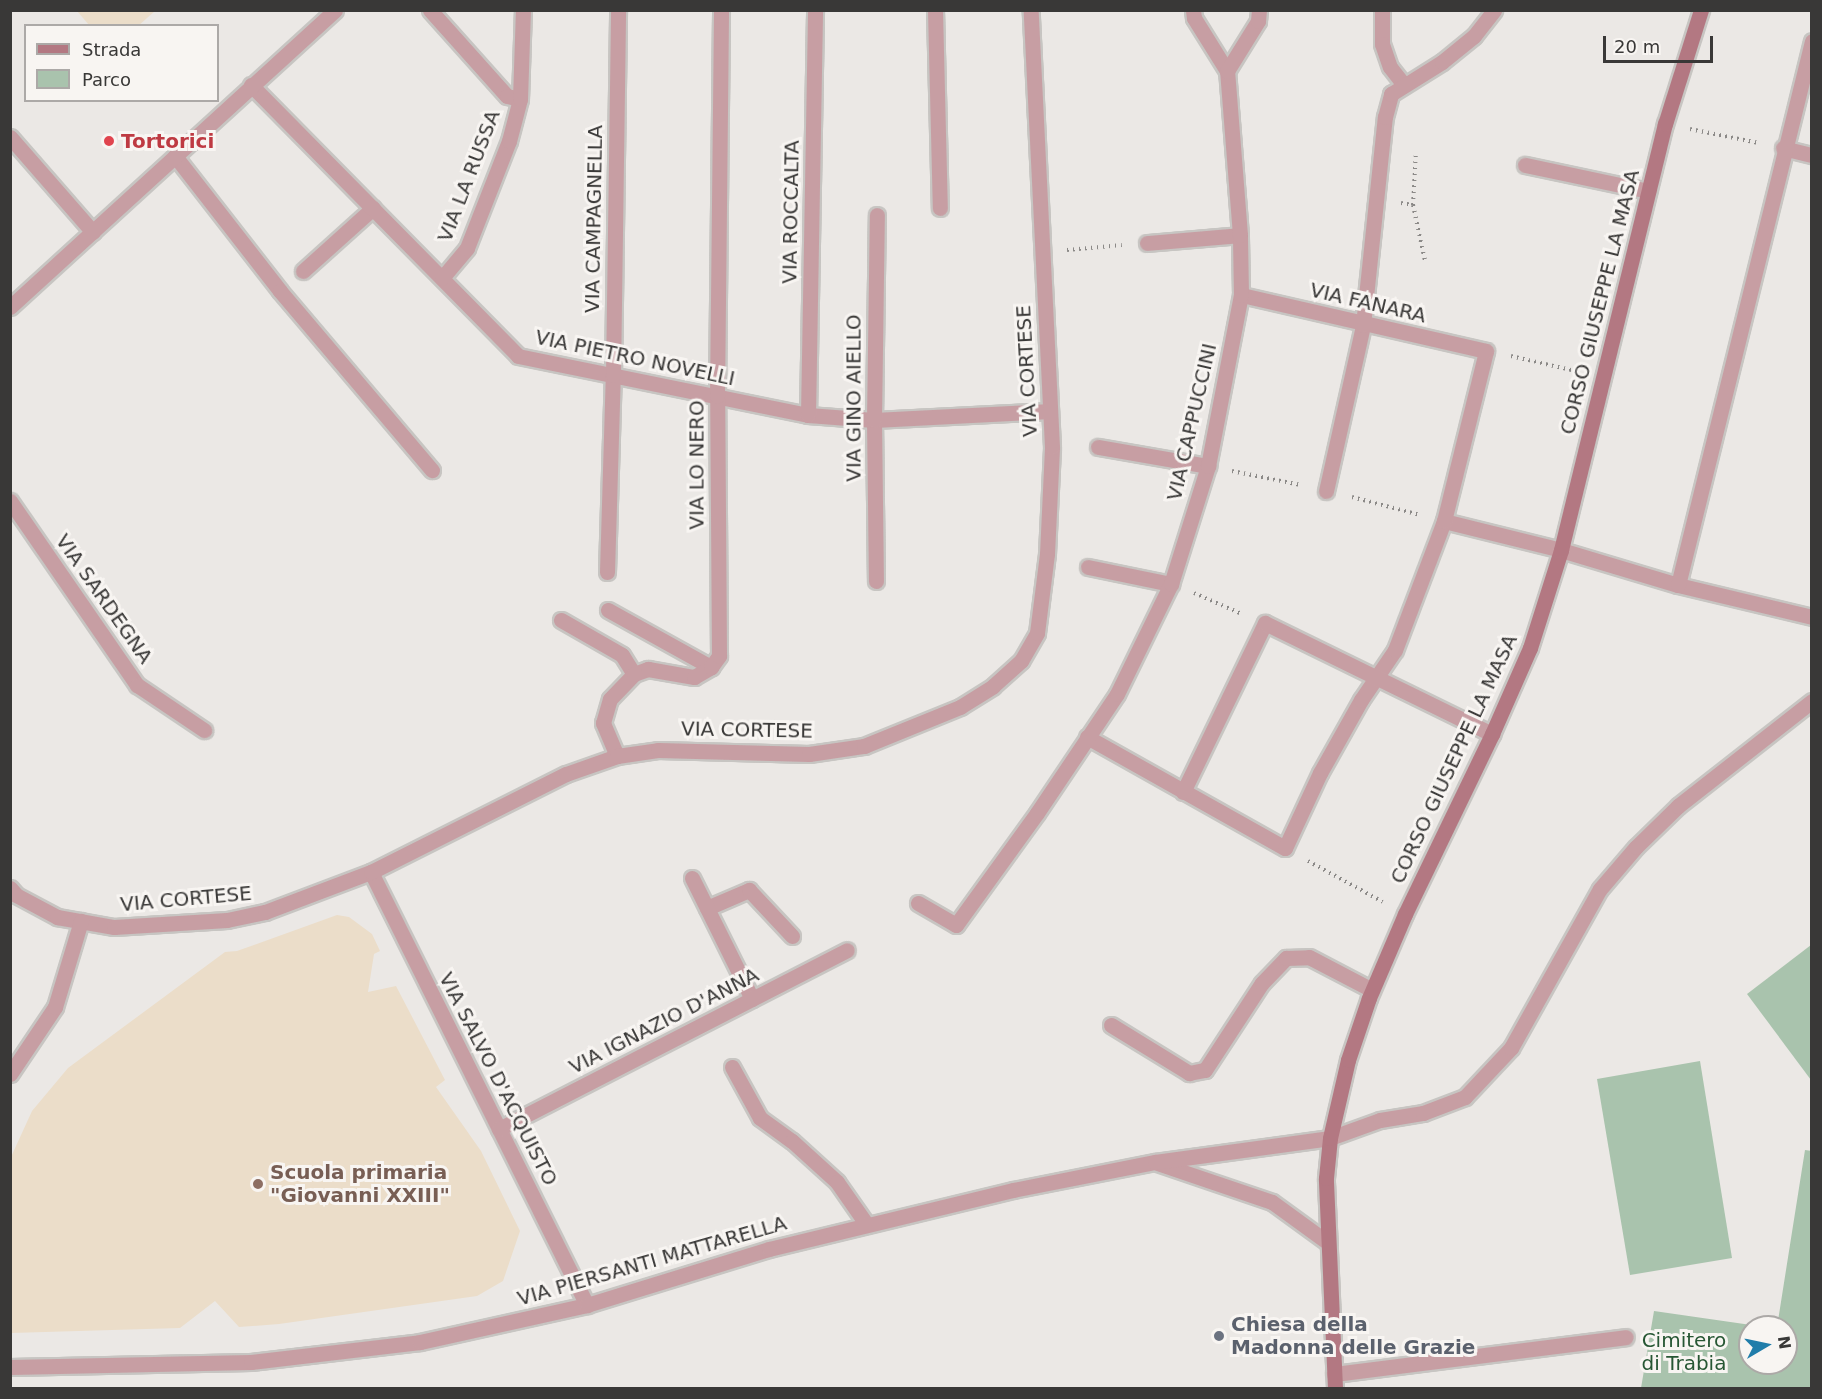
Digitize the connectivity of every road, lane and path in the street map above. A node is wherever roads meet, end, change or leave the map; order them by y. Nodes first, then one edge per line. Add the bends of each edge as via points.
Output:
1 (335, 10) edge
2 (430, 10) edge
3 (523, 10) edge
4 (618, 10) edge
5 (721, 10) edge
6 (815, 10) edge
7 (935, 10) edge
8 (1031, 10) edge
9 (1193, 10) edge
10 (1259, 10) edge
11 (1382, 10) edge
12 (1494, 10) edge
13 (1701, 10) edge
14 (1812, 41) edge
15 (1227, 71) junction
16 (251, 85) junction
17 (1404, 85) junction
18 (520, 99) junction
19 (1665, 124) junction
20 (10, 137) edge
21 (1783, 148) junction
22 (1416, 151) dead end
23 (1812, 155) edge
24 (175, 156) junction
25 (1525, 165) dead end
26 (1648, 191) junction
27 (1376, 200) junction
28 (1413, 205) junction
29 (373, 208) junction
30 (940, 208) dead end
31 (877, 215) dead end
32 (93, 232) junction
33 (1240, 235) junction
34 (1147, 243) joint
35 (1043, 252) junction
36 (1425, 261) dead end
37 (303, 271) dead end
38 (442, 278) junction
39 (1241, 295) junction
40 (10, 307) edge
41 (1363, 325) junction
42 (1486, 351) junction
43 (613, 375) junction
44 (1604, 378) junction
45 (717, 396) junction
46 (1050, 411) junction
47 (808, 415) junction
48 (874, 420) junction
49 (1098, 447) dead end
50 (1208, 466) junction
51 (432, 470) dead end
52 (1326, 491) dead end
53 (10, 501) edge
54 (1444, 521) junction
55 (1562, 550) junction
56 (1088, 567) dead end
57 (607, 572) dead end
58 (876, 581) dead end
59 (1171, 584) junction
60 (1678, 585) junction
61 (608, 610) dead end
62 (1812, 617) edge
63 (561, 620) dead end
64 (1265, 623) junction
65 (711, 668) junction
66 (634, 674) junction
67 (1379, 676) junction
68 (1812, 701) edge
69 (204, 730) dead end
70 (1492, 734) junction
71 (1087, 737) junction
72 (617, 756) junction
73 (1183, 792) junction
74 (1285, 848) junction
75 (371, 872) junction
76 (692, 878) dead end
77 (10, 888) edge
78 (918, 903) dead end
79 (707, 908) junction
80 (1405, 914) junction
81 (81, 921) junction
82 (792, 936) dead end
83 (847, 950) dead end
84 (1372, 990) junction
85 (752, 999) junction
86 (1111, 1025) dead end
87 (732, 1067) dead end
88 (10, 1074) edge
89 (499, 1129) junction
90 (1330, 1138) junction
91 (1155, 1162) junction
92 (867, 1225) junction
93 (1327, 1242) junction
94 (587, 1305) junction
95 (1626, 1337) dead end
96 (10, 1367) edge
97 (1334, 1381) edge

1 - 16 street
2 - 18 street via 507,96
3 - 18 street, VIA LA RUSSA
4 - 43 street, VIA CAMPAGNELLA
5 - 45 street, VIA LO NERO
6 - 47 street, VIA ROCCALTA
7 - 30 street
8 - 35 street, VIA CORTESE
9 - 15 street via 1194,18
10 - 15 street via 1258,21
11 - 17 street via 1382,44 1390,67
12 - 17 street via 1474,36
13 - 19 street, CORSO GIUSEPPE LA MASA
14 - 21 street
15 - 33 street, VIA CAPPUCCINI
16 - 24 street
16 - 29 street, VIA PIETRO NOVELLI
17 - 27 street via 1392,94 1385,117
18 - 38 street, VIA LA RUSSA via 509,141 467,248
19 - 21 path
19 - 26 street, CORSO GIUSEPPE LA MASA
20 - 32 street
21 - 23 street
21 - 60 street
22 - 28 path
24 - 32 street
24 - 51 street via 280,291
25 - 26 street
26 - 44 street, CORSO GIUSEPPE LA MASA
27 - 28 path
27 - 41 street
28 - 36 path
29 - 37 street
29 - 38 street, VIA PIETRO NOVELLI
31 - 48 street, VIA GINO AIELLO
32 - 40 street
33 - 34 street
33 - 39 street, VIA CAPPUCCINI
34 - 35 path
35 - 46 street, VIA CORTESE
38 - 43 street, VIA PIETRO NOVELLI via 518,356
39 - 41 street, VIA FANARA
39 - 50 street, VIA CAPPUCCINI
41 - 42 street, VIA FANARA
41 - 52 street
42 - 44 path
42 - 54 street
43 - 45 street, VIA PIETRO NOVELLI
43 - 57 street, VIA CAMPAGNELLA
44 - 55 street, CORSO GIUSEPPE LA MASA
45 - 47 street, VIA PIETRO NOVELLI
45 - 65 street, VIA LO NERO via 719,656
46 - 48 street, VIA PIETRO NOVELLI
46 - 72 street, VIA CORTESE via 1047,554 1037,633 1021,661 993,686 960,707 864,746 809,754 658,750
47 - 48 street, VIA PIETRO NOVELLI
48 - 58 street, VIA GINO AIELLO
49 - 50 street
50 - 59 street, VIA CAPPUCCINI
53 - 69 street, VIA SARDEGNA via 138,685
54 - 55 street
54 - 67 street via 1395,650
55 - 60 street
55 - 70 street, CORSO GIUSEPPE LA MASA via 1530,648
56 - 59 street
59 - 64 path
59 - 71 street, VIA CAPPUCCINI via 1118,694
60 - 62 street
61 - 65 street
63 - 66 street via 622,655
64 - 67 street
64 - 73 street
65 - 66 street via 694,676 648,669
66 - 72 street via 610,699 603,723
67 - 70 street
67 - 74 street via 1320,773
68 - 90 street, VIA PIERSANTI MATTARELLA via 1678,806 1636,847 1600,889 1511,1048 1465,1097 1423,1113 1380,1120
70 - 80 street, CORSO GIUSEPPE LA MASA
71 - 73 street
71 - 78 street, VIA CAPPUCCINI via 956,925
72 - 75 street, VIA CORTESE via 566,774
73 - 74 street
74 - 80 path
75 - 81 street, VIA CORTESE via 265,912 227,920 114,927
75 - 89 street, VIA SALVO D'ACQUISTO
76 - 79 street
77 - 81 street, VIA CORTESE via 57,917
79 - 82 street via 749,890
79 - 85 street
80 - 84 street, CORSO GIUSEPPE LA MASA
81 - 88 street via 55,1007
83 - 85 street, VIA IGNAZIO D'ANNA
84 - 86 street via 1309,957 1286,958 1262,983 1205,1070 1189,1073
84 - 90 street, CORSO GIUSEPPE LA MASA via 1348,1060
85 - 89 street, VIA IGNAZIO D'ANNA
87 - 92 street via 760,1118 837,1182
89 - 94 street, VIA SALVO D'ACQUISTO
90 - 91 street, VIA PIERSANTI MATTARELLA
90 - 93 street, CORSO GIUSEPPE LA MASA
91 - 92 street, VIA PIERSANTI MATTARELLA
91 - 93 street via 1272,1202
92 - 94 street, VIA PIERSANTI MATTARELLA via 769,1249
93 - 97 street, CORSO GIUSEPPE LA MASA
94 - 96 street, VIA PIERSANTI MATTARELLA via 420,1342 262,1361
95 - 97 street

